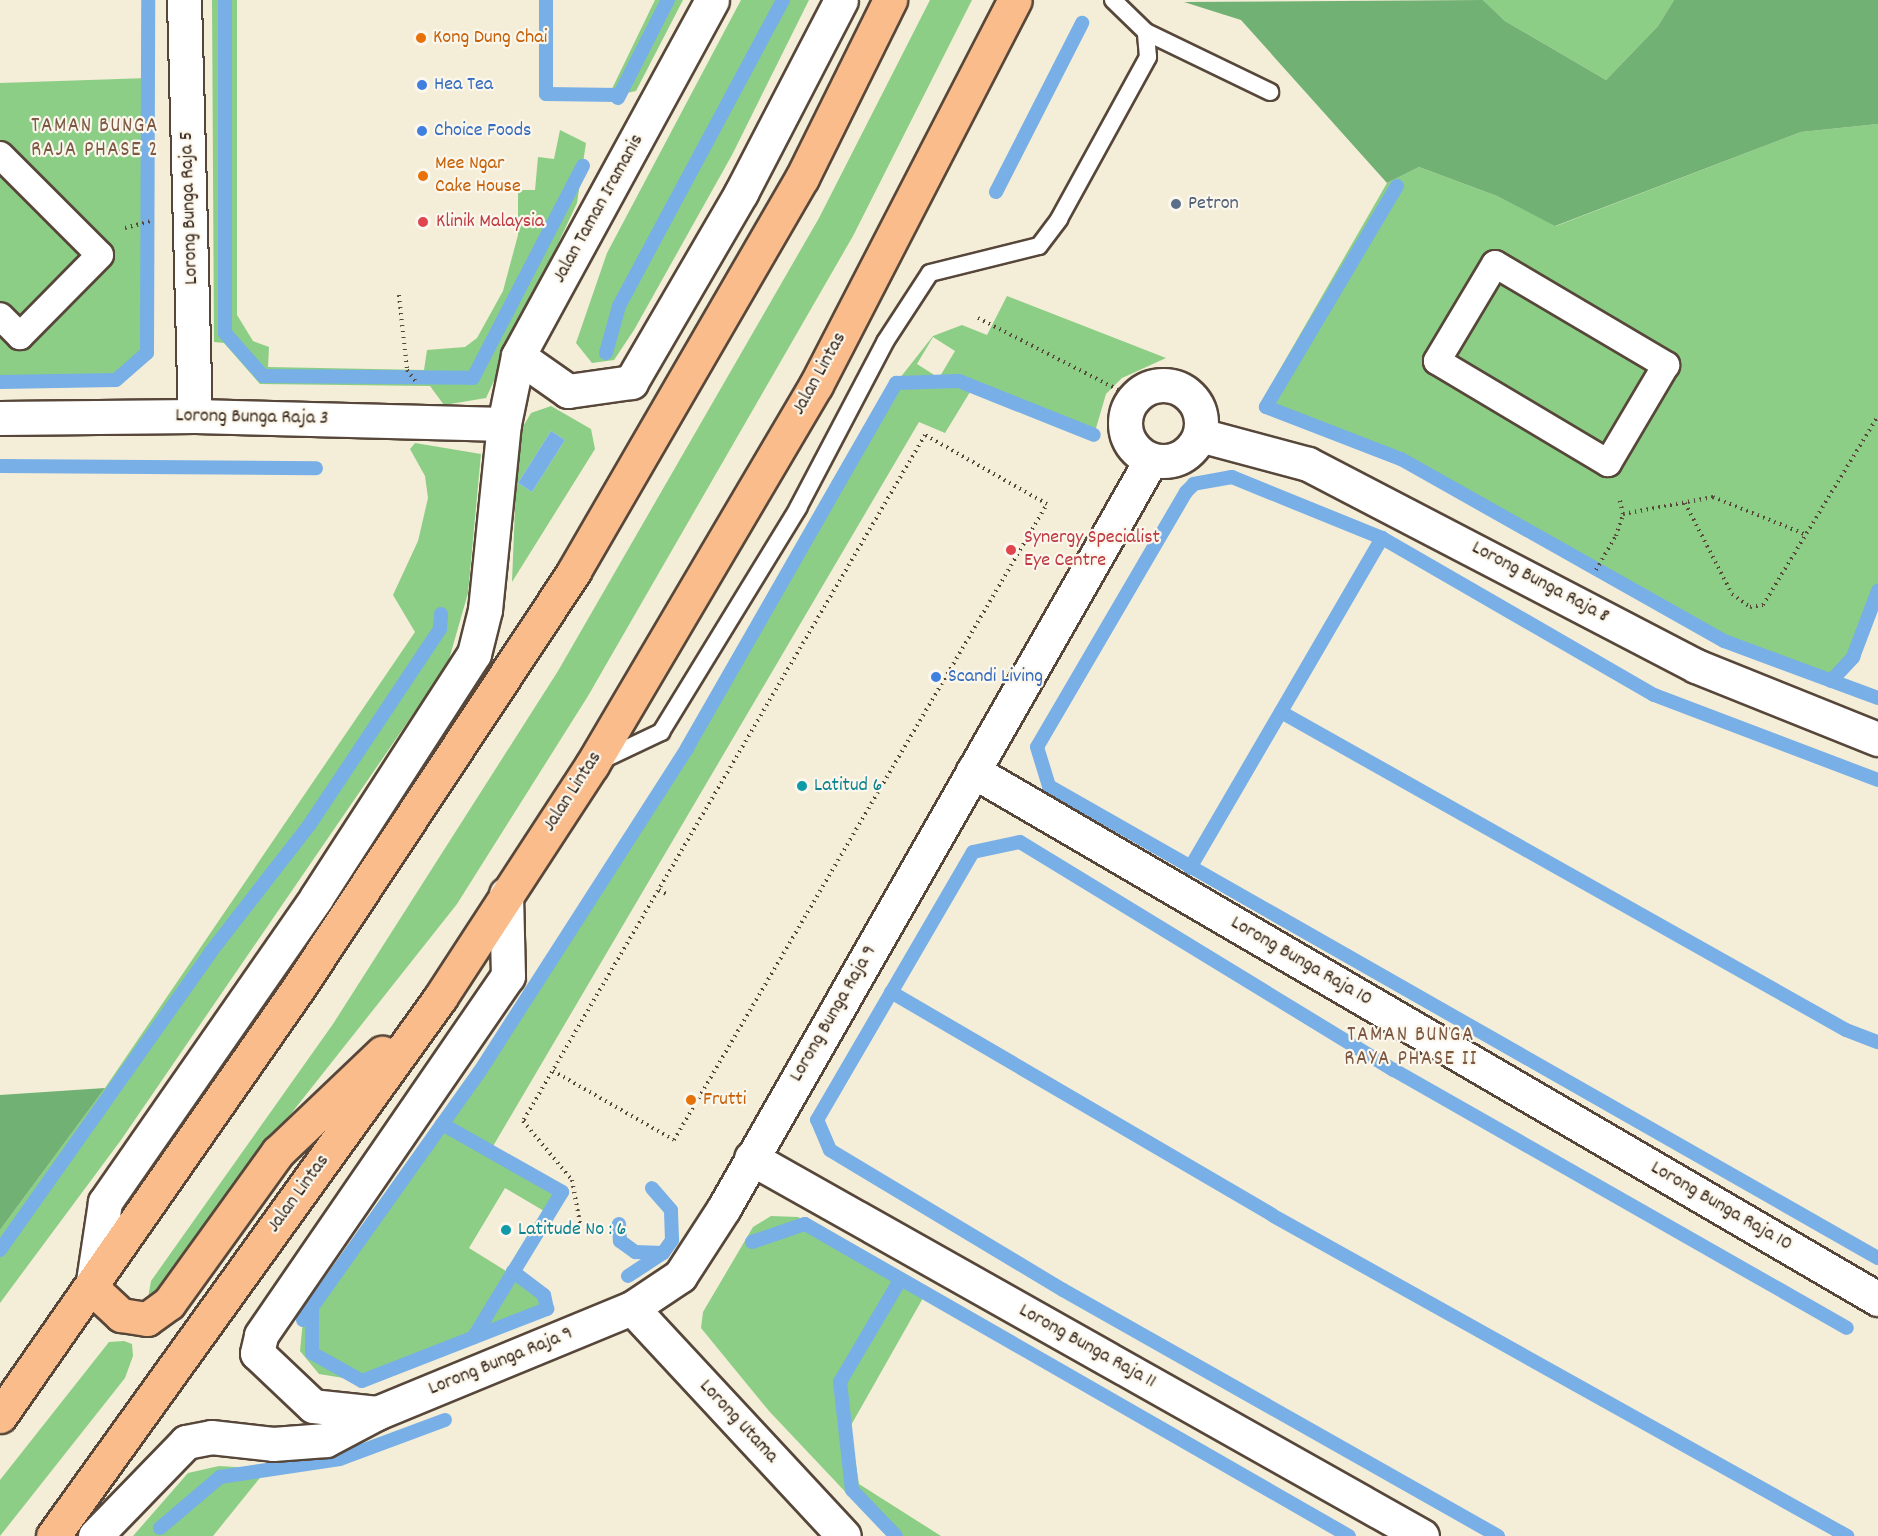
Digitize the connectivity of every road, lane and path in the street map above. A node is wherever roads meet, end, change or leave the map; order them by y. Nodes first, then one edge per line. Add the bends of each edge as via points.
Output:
1 (184, 0) edge
2 (712, 0) edge
3 (841, 0) edge
4 (890, 0) edge
5 (1015, 0) edge
6 (1113, 0) edge
7 (1146, 32) junction
8 (1270, 92) dead end
9 (0, 155) edge
10 (143, 221) dead end
11 (151, 221) dead end
12 (399, 295) dead end
13 (0, 316) edge
14 (978, 318) dead end
15 (518, 356) junction
16 (407, 370) dead end
17 (1134, 398) junction
18 (195, 416) junction
19 (1878, 416) edge
20 (0, 418) edge
21 (504, 424) junction
22 (1200, 435) junction
23 (1151, 460) junction
24 (1608, 463) junction
25 (1685, 503) junction
26 (1623, 514) junction
27 (1807, 535) junction
28 (1597, 569) dead end
29 (1878, 739) edge
30 (592, 765) junction
31 (972, 771) junction
32 (658, 890) junction
33 (506, 894) junction
34 (668, 895) dead end
35 (440, 998) junction
36 (553, 1071) junction
37 (751, 1158) junction
38 (580, 1223) dead end
39 (92, 1288) junction
40 (1878, 1299) edge
41 (632, 1308) junction
42 (377, 1413) junction
43 (0, 1416) edge
44 (53, 1536) edge
45 (95, 1536) edge
46 (843, 1536) edge
47 (1422, 1536) edge

1 - 18 street, Lorong Bunga Raja 5
2 - 15 street, Jalan Taman Iramanis
3 - 15 street via 741,193 631,382 568,391
4 - 39 highway via 802,178 574,571 299,987
5 - 30 highway, Jalan Lintas via 816,385
6 - 7 lane
7 - 8 lane
7 - 30 lane via 1148,57 1046,237 1039,246 930,273 885,342 798,508 661,732
9 - 13 street via 100,255 20,336
10 - 11 path
12 - 16 path
14 - 17 path
15 - 21 street, Jalan Taman Iramanis
17 - 22 street via 1161,384 1182,390 1198,406
17 - 23 street via 1124,426 1137,452
18 - 20 street, Lorong Bunga Raja 3
18 - 21 street, Lorong Bunga Raja 3
19 - 27 path
21 - 39 street, Jalan Taman Iramanis via 485,610 474,654 316,898 105,1202
22 - 23 street via 1180,458
22 - 29 street, Lorong Bunga Raja 8 via 1308,464 1696,666
23 - 31 street, Lorong Bunga Raja 9
24 - 24 street via 1666,365 1496,264 1437,361
24 - 26 path
25 - 26 path
25 - 27 path via 1713,497
25 - 27 path via 1732,594 1750,607 1772,596
26 - 28 path
30 - 33 highway, Jalan Lintas
31 - 37 street, Lorong Bunga Raja 9
31 - 40 street, Lorong Bunga Raja 10
32 - 34 path
32 - 36 path
32 - 36 path via 925,435 1047,504 777,957 674,1140
33 - 35 highway, Jalan Lintas
33 - 42 street via 508,976 261,1335 257,1353 313,1406
35 - 39 highway via 278,1152 169,1304 147,1319 121,1315
35 - 44 highway, Jalan Lintas
36 - 38 path via 523,1121 572,1180
37 - 41 street, Lorong Bunga Raja 9 via 680,1276
37 - 47 street, Lorong Bunga Raja 11
39 - 43 highway
41 - 42 street, Lorong Bunga Raja 9
41 - 46 street, Lorong Utama
42 - 45 street, Lorong Bunga Raja 9 via 326,1440 273,1443 211,1437 186,1442

